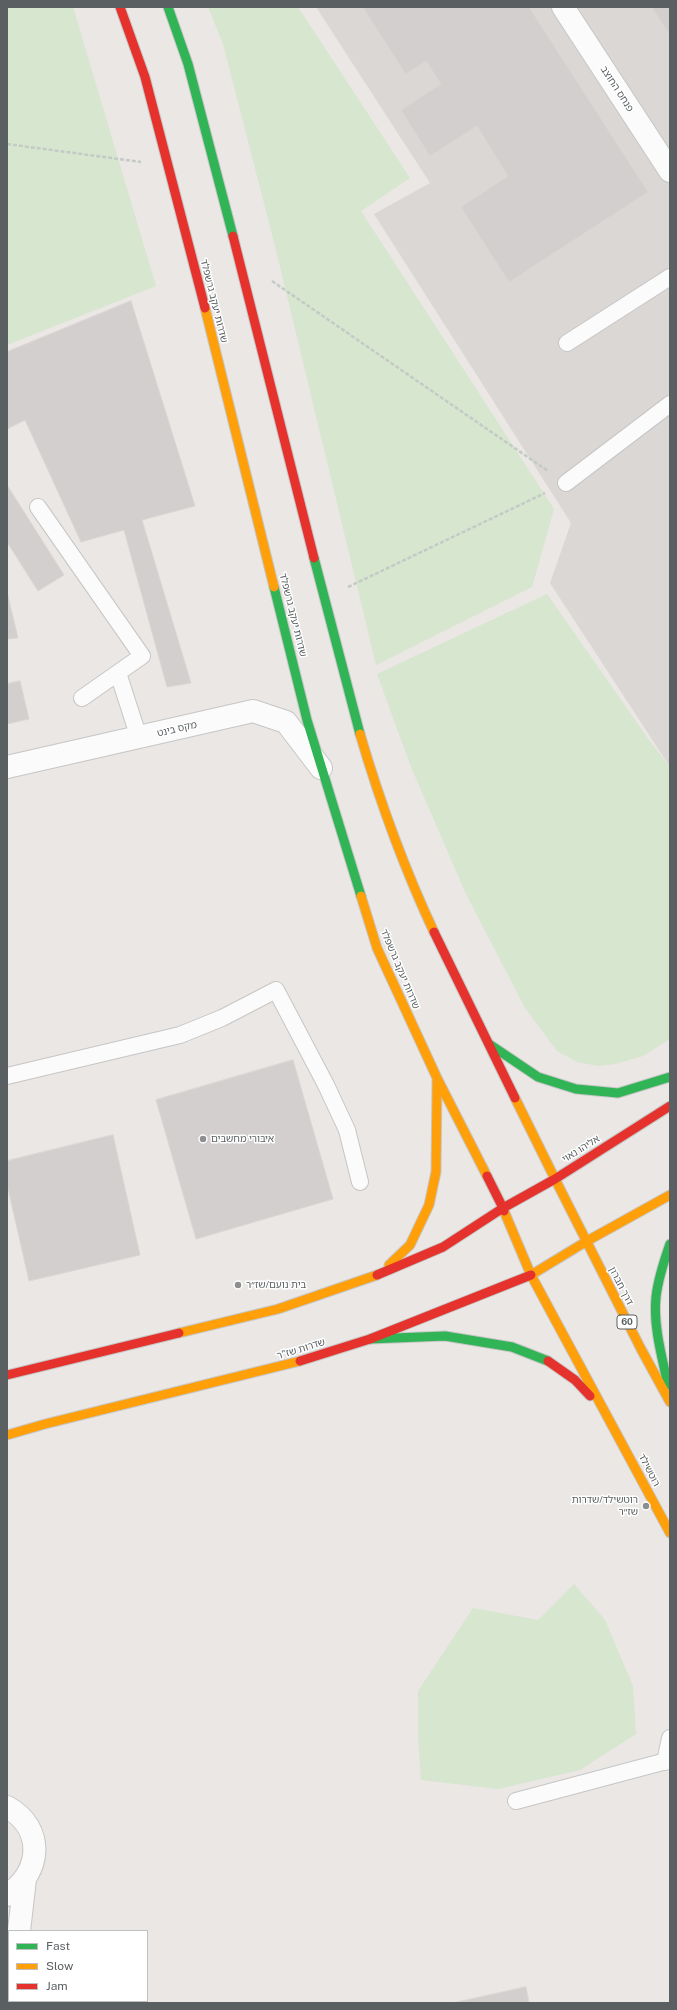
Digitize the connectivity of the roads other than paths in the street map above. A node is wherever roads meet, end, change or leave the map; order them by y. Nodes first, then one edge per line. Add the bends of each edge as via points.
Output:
1 (120, 7) edge
2 (168, 7) edge
3 (563, 7) edge
4 (669, 167) edge
5 (670, 277) edge
6 (567, 343) dead end
7 (670, 404) edge
8 (566, 483) road end
9 (38, 507) dead end
10 (118, 673) junction
11 (82, 698) dead end
12 (139, 738) junction
13 (7, 767) edge
14 (323, 772) junction
15 (489, 1044) junction
16 (7, 1076) edge
17 (670, 1077) edge
18 (437, 1078) junction
19 (670, 1106) edge
20 (555, 1178) junction
21 (360, 1182) dead end
22 (670, 1195) edge
23 (504, 1208) junction
24 (586, 1241) junction
25 (670, 1244) edge
26 (382, 1273) junction
27 (532, 1275) junction
28 (370, 1339) junction
29 (7, 1375) edge
30 (670, 1396) edge
31 (670, 1402) edge
32 (608, 1415) junction
33 (7, 1435) edge
34 (670, 1533) edge
35 (670, 1738) edge
36 (667, 1761) edge
37 (516, 1801) dead end
38 (7, 1807) edge
39 (25, 1879) junction
40 (7, 1895) edge
41 (19, 1930) edge

1 - 14 main road, שדרות יעקב גרשפלד via 145,77 169,166
2 - 15 main road via 188,64 348,693 378,794 416,894
3 - 4 street, פנחס החוצב
5 - 6 lane
7 - 8 lane
9 - 10 lane via 142,656
10 - 11 lane
10 - 12 lane
12 - 13 street, מקס בינט
12 - 14 street, מקס בינט via 253,711 286,722
14 - 18 main road, שדרות יעקב גרשפלד via 377,948
15 - 17 main road via 538,1077 576,1089 618,1093
15 - 20 main road
16 - 21 lane via 180,1035 222,1018 276,990 347,1130
18 - 23 main road, שדרות יעקב גרשפלד
18 - 26 main road via 436,1172 429,1205 410,1244
19 - 20 main road, אליהו נאוי
20 - 23 main road, אליהו נאוי
20 - 24 main road, דרך חברון / 60
22 - 24 main road
23 - 26 main road via 443,1247
23 - 27 main road
24 - 27 main road, שדרות שז"ר
24 - 31 main road, דרך חברון / 60
25 - 30 main road via 656,1299 658,1335
26 - 29 main road via 278,1309
27 - 28 main road, שדרות שז"ר
27 - 32 main road
28 - 32 main road via 445,1336 512,1347 546,1360 575,1380
28 - 33 main road, שדרות שז"ר via 292,1364
32 - 34 main road, רוטשילד
35 - 36 lane
36 - 37 lane
38 - 39 street via 16,1812 27,1824 34,1839 34,1856 30,1872
39 - 40 street
39 - 41 street

